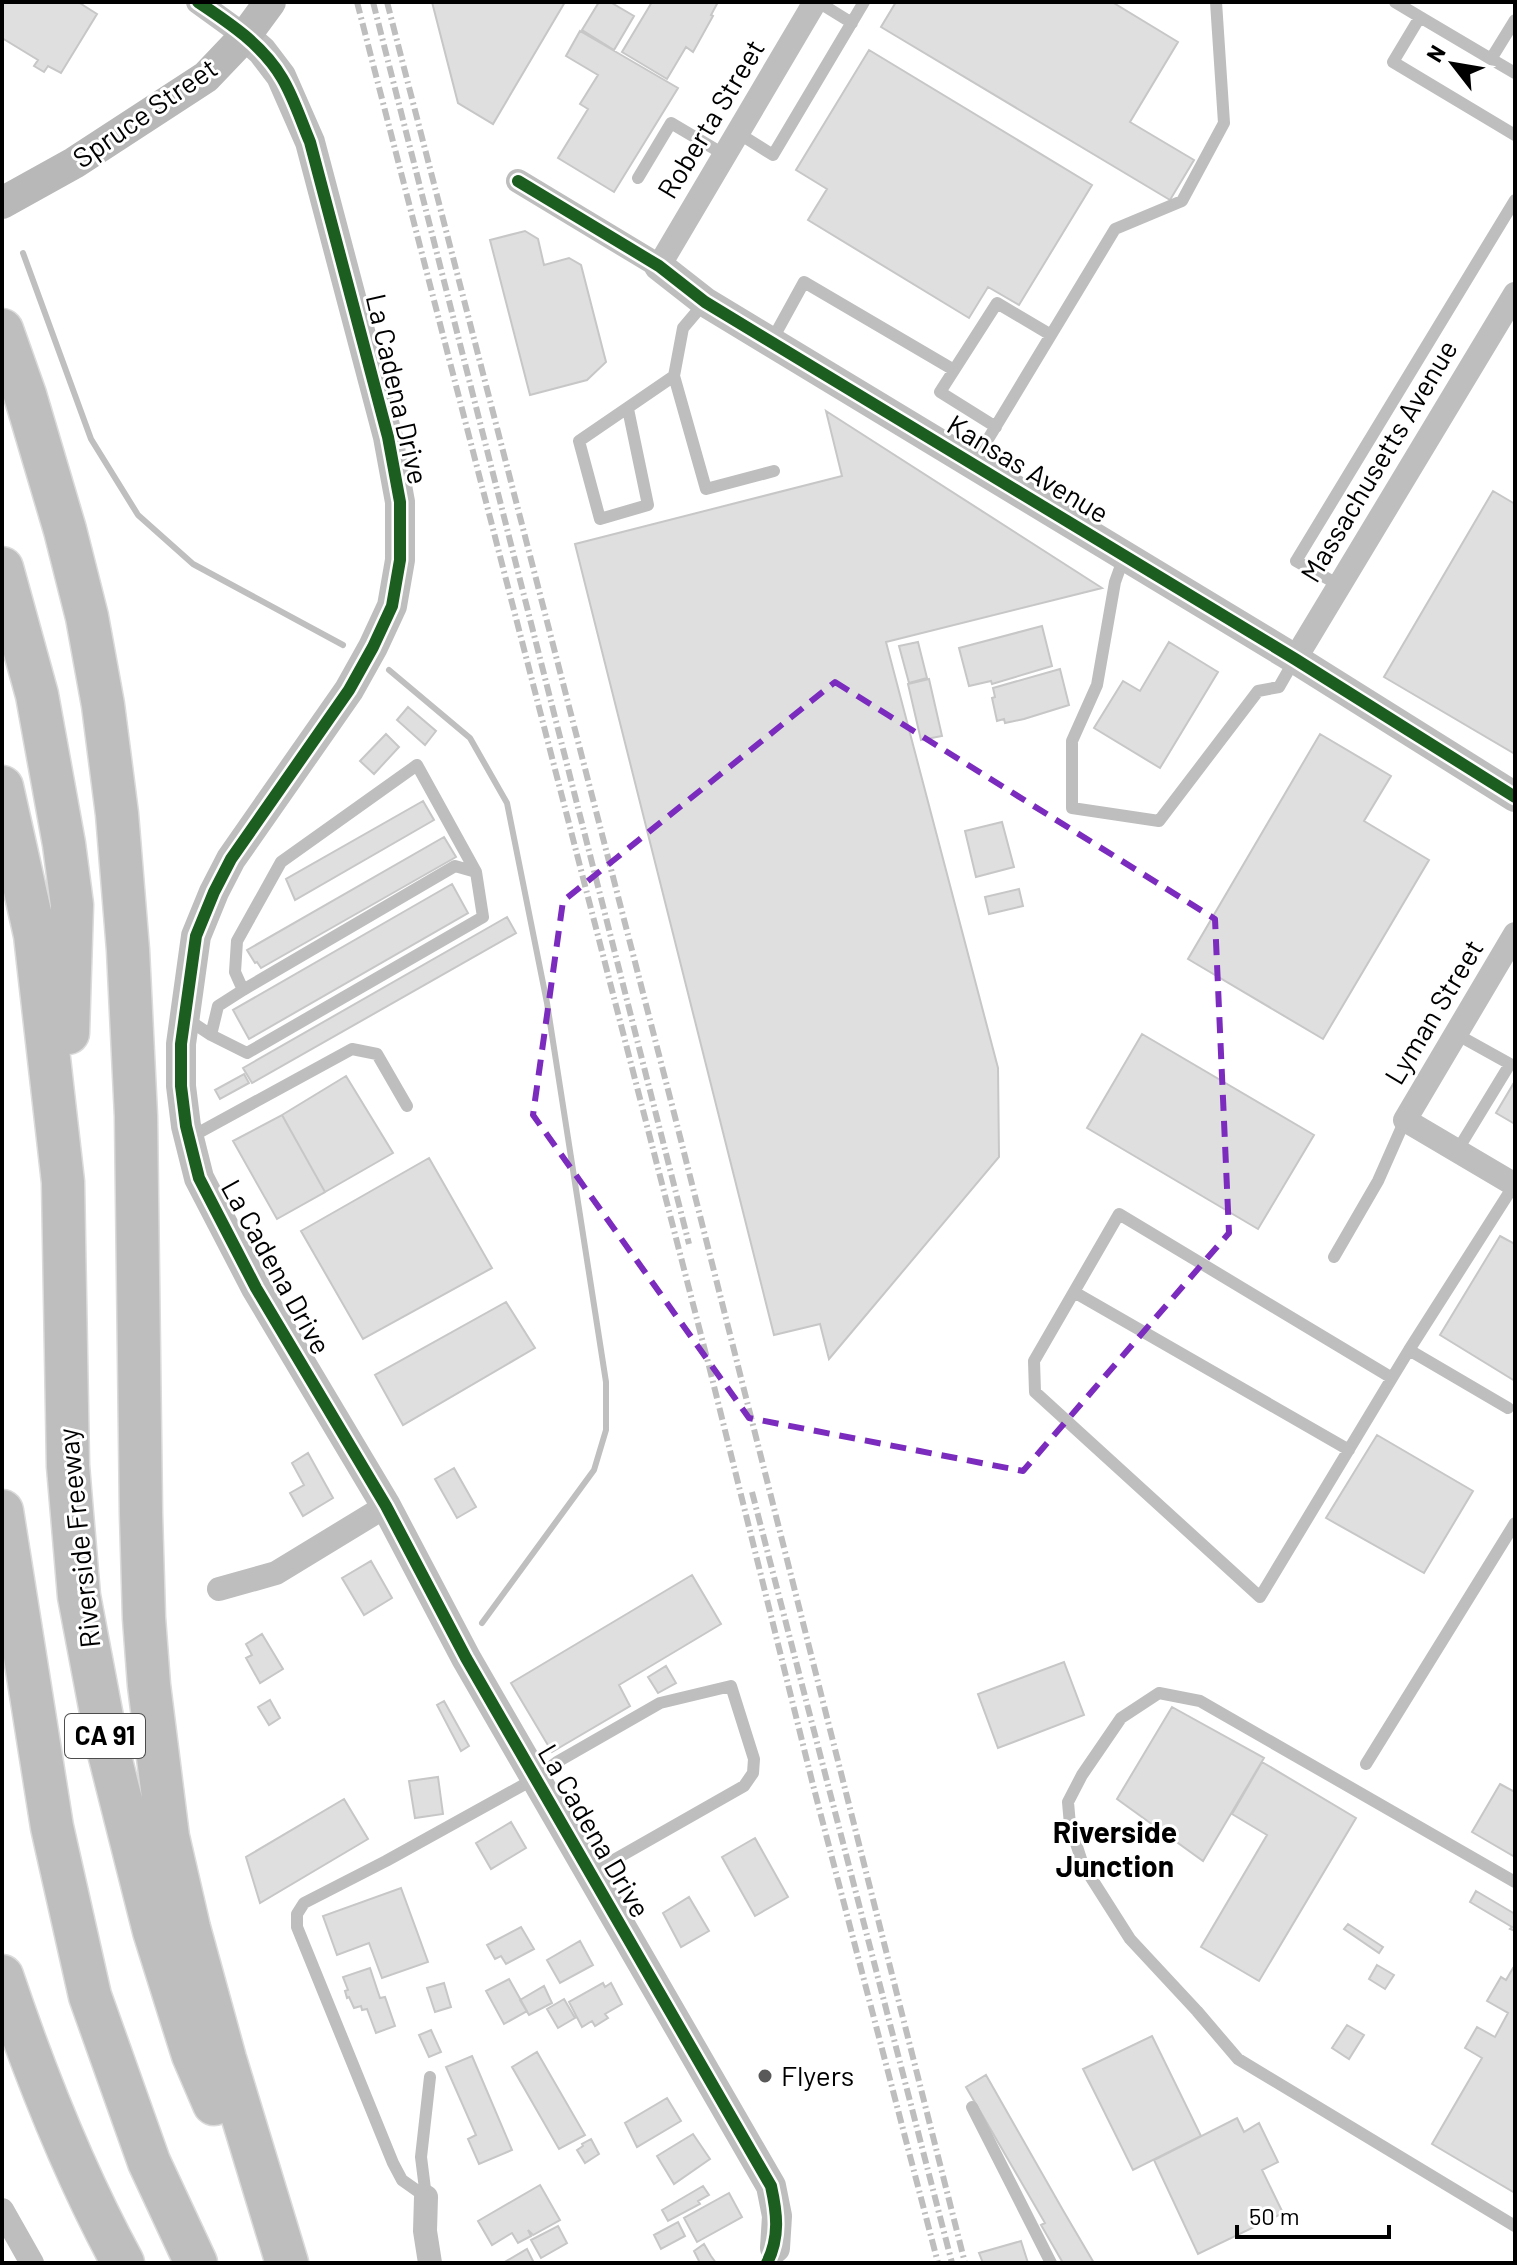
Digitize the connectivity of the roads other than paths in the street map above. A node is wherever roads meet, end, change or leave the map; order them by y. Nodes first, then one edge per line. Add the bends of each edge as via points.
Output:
1 (198, 2) edge
2 (270, 2) edge
3 (817, 2) edge
4 (864, 2) edge
5 (1216, 2) edge
6 (1395, 2) edge
7 (1420, 17) junction
8 (1515, 20) edge
9 (852, 23) junction
10 (245, 36) junction
11 (1491, 59) junction
12 (1515, 73) edge
13 (738, 133) junction
14 (1515, 135) edge
15 (725, 155) junction
16 (638, 178) dead end
17 (518, 181) dead end
18 (1515, 200) edge
19 (2, 203) edge
20 (659, 266) junction
21 (1515, 294) edge
22 (705, 302) junction
23 (2, 330) edge
24 (1051, 335) junction
25 (771, 342) junction
26 (954, 370) junction
27 (674, 376) junction
28 (628, 409) junction
29 (996, 427) junction
30 (973, 464) junction
31 (774, 471) dead end
32 (1125, 556) junction
33 (2, 568) edge
34 (1339, 585) junction
35 (1295, 659) junction
36 (2, 787) edge
37 (1515, 797) edge
38 (476, 872) junction
39 (1515, 934) edge
40 (243, 990) junction
41 (184, 1017) junction
42 (1456, 1034) junction
43 (211, 1035) junction
44 (407, 1106) dead end
45 (1405, 1120) junction
46 (189, 1138) junction
47 (1457, 1151) junction
48 (63, 1182) junction
49 (1514, 1185) edge
50 (1334, 1257) dead end
51 (1074, 1292) junction
52 (1409, 1350) junction
53 (1392, 1378) junction
54 (1508, 1408) dead end
55 (1349, 1450) junction
56 (386, 1506) junction
57 (2, 1511) edge
58 (1515, 1523) edge
59 (219, 1589) dead end
60 (1366, 1764) dead end
61 (536, 1778) junction
62 (590, 1873) junction
63 (1515, 1882) edge
64 (2, 1976) edge
65 (430, 2077) dead end
66 (972, 2107) dead end
67 (426, 2197) junction
68 (2, 2210) edge
69 (1515, 2226) edge
70 (771, 2259) edge
71 (32, 2263) edge
72 (123, 2263) edge
73 (196, 2263) edge
74 (285, 2263) edge
75 (430, 2263) edge
76 (1051, 2263) edge

1 - 10 street
2 - 10 main road, Spruce Street
3 - 9 lane
3 - 13 street, Roberta Street
4 - 9 lane
5 - 24 lane via 1224,123 1182,201 1115,229
6 - 7 lane
7 - 11 lane
7 - 14 lane via 1393,62
8 - 11 lane
9 - 13 lane via 773,155
10 - 19 main road, Spruce Street via 206,77
10 - 41 street, La Cadena Drive via 281,76 310,142 388,437 400,502 400,560 392,606 349,690 231,859 214,892 196,936
11 - 12 lane
13 - 15 street, Roberta Street
15 - 16 lane via 671,123
15 - 20 street, Roberta Street
17 - 20 street, Kansas Avenue
18 - 34 lane via 1296,561
20 - 22 street, Kansas Avenue
21 - 34 street, Massachusetts Avenue
22 - 25 street, Kansas Avenue
22 - 27 lane via 683,328
23 - 74 highway via 61,515 87,617 117,814 136,1116 144,1618 168,1837
24 - 26 lane via 997,303
24 - 29 lane
25 - 26 lane via 804,282
25 - 30 street, Kansas Avenue
26 - 29 lane via 940,392
27 - 28 lane
27 - 31 lane via 706,489
28 - 28 lane via 579,441 600,519 648,505
29 - 30 lane
30 - 32 street, Kansas Avenue
32 - 35 street, Kansas Avenue
32 - 35 lane via 1115,582 1097,685 1072,741 1072,808 1159,821 1258,691 1279,687
33 - 48 highway via 45,735 72,905
34 - 35 street, Massachusetts Avenue
35 - 37 street, Kansas Avenue
36 - 48 highway, Riverside Freeway / CA 91 via 35,935
38 - 40 lane via 455,866
38 - 40 lane via 417,765 281,862 237,941 235,972
38 - 43 lane via 483,917 247,1053
39 - 42 street, Lyman Street
40 - 43 lane via 218,1006
41 - 43 lane
41 - 46 street, La Cadena Drive via 181,1086
42 - 45 street, Lyman Street
42 - 47 lane via 1510,1064
44 - 46 lane via 377,1054 352,1049
45 - 47 street
45 - 50 lane via 1378,1181
46 - 56 street, La Cadena Drive via 199,1178 256,1288
47 - 49 street
48 - 74 highway, Riverside Freeway / CA 91 via 68,1466 79,1596 108,1749 154,1931 193,2055
49 - 52 lane
51 - 53 lane via 1119,1214
51 - 55 lane
51 - 55 lane via 1034,1361 1035,1392 1260,1597
52 - 53 lane
52 - 54 lane
53 - 55 lane
56 - 59 street via 276,1573
56 - 61 street, La Cadena Drive
57 - 73 highway, CA 91 via 52,1827 90,1996 149,2162
58 - 60 lane
61 - 62 street, La Cadena Drive
61 - 62 lane via 660,1703 731,1686 754,1759 744,1786
61 - 67 lane via 304,1903 297,1914 297,1927 393,2163 402,2180
62 - 70 street, La Cadena Drive via 771,2186 777,2216
63 - 69 lane via 1200,1701 1159,1693 1121,1718 1068,1802 1083,1865 1130,1939 1238,2059
64 - 72 highway via 60,2132
65 - 67 lane via 421,2157
66 - 76 lane
67 - 75 street
68 - 71 street

